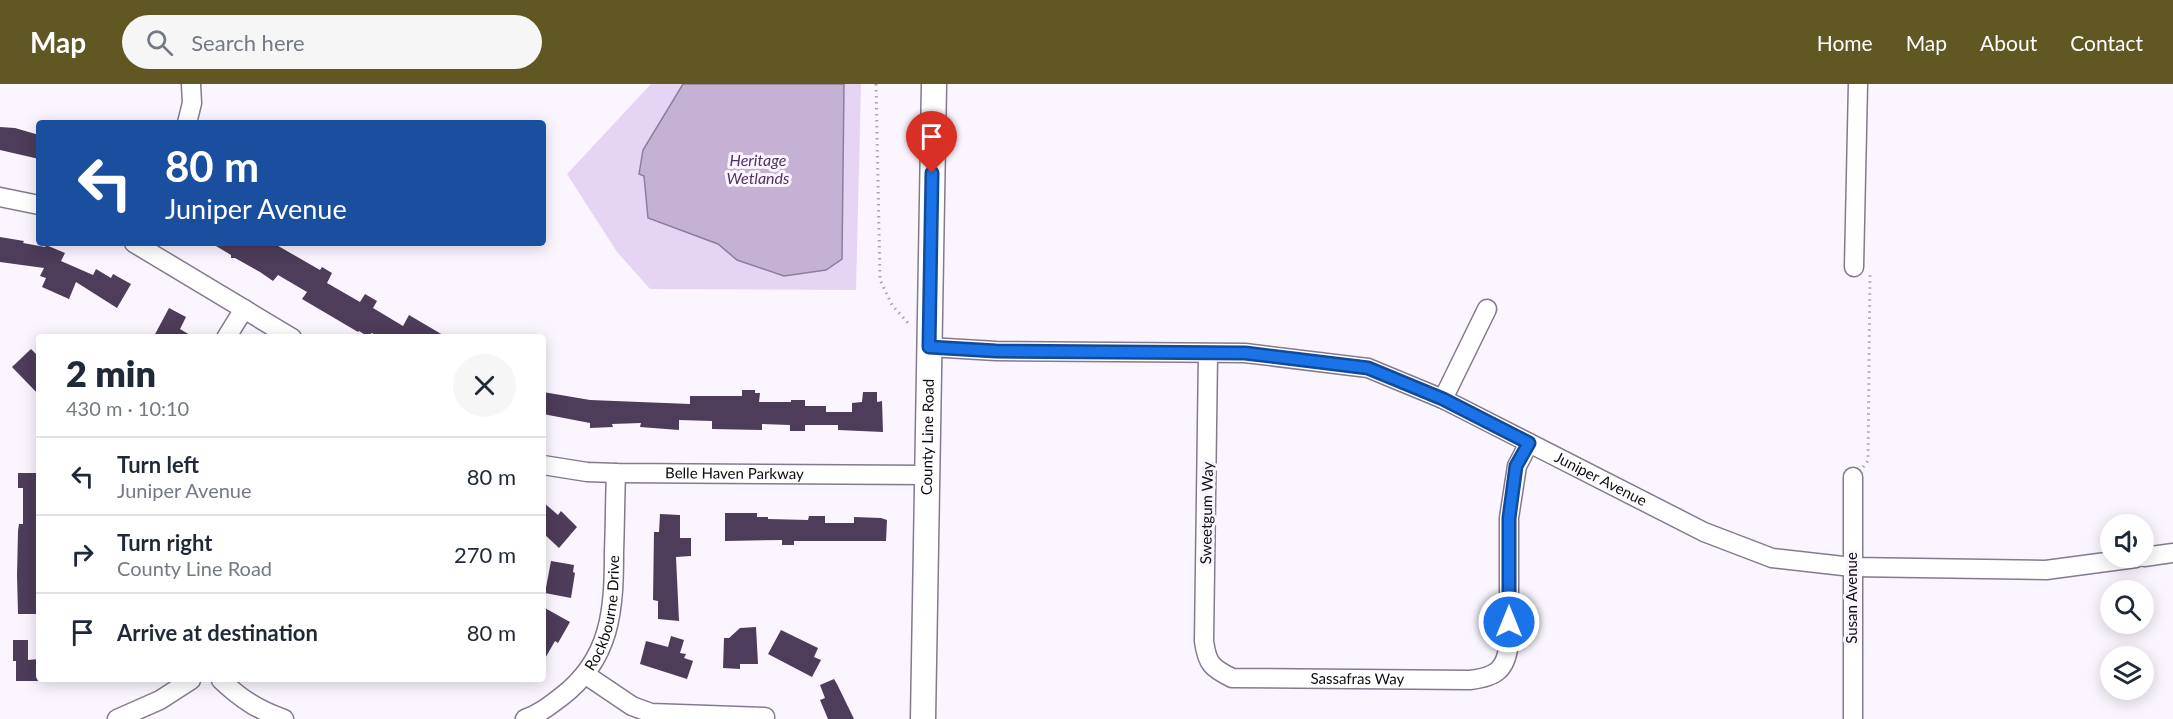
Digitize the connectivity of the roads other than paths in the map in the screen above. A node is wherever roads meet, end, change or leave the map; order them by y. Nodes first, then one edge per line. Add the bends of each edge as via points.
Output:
1 (191, 84) edge
2 (934, 84) edge
3 (1858, 84) edge
4 (188, 120) edge
5 (0, 197) edge
6 (36, 204) edge
7 (139, 246) edge
8 (1854, 267) road end
9 (244, 309) junction
10 (1487, 309) dead end
11 (228, 334) edge
12 (285, 334) edge
13 (929, 347) junction
14 (1208, 354) junction
15 (1443, 399) junction
16 (1529, 443) junction
17 (546, 465) edge
18 (616, 473) junction
19 (927, 475) junction
20 (1853, 477) road end
21 (2173, 553) edge
22 (2154, 556) edge
23 (2100, 563) edge
24 (1852, 567) junction
25 (1215, 670) joint
26 (586, 675) junction
27 (188, 682) edge
28 (223, 682) edge
29 (765, 717) dead end
30 (117, 719) edge
31 (284, 719) edge
32 (525, 719) edge
33 (923, 719) edge
34 (1852, 719) edge

1 - 4 street
2 - 13 main road, County Line Road
3 - 8 street
5 - 6 street
7 - 9 street
9 - 11 street
9 - 12 street
10 - 15 street
13 - 14 street, Juniper Avenue
13 - 19 main road, County Line Road
14 - 15 street, Juniper Avenue via 1245,353 1368,368
14 - 25 street, Sweetgum Way via 1204,641 1206,657
15 - 16 street, Juniper Avenue
16 - 24 street, Juniper Avenue via 1704,532 1772,558
16 - 25 street, Sassafras Way via 1516,466 1509,518 1509,644 1507,659 1498,671 1470,680 1249,679 1232,678
17 - 18 street, Belle Haven Parkway
18 - 19 street, Belle Haven Parkway
18 - 26 street, Rockbourne Drive via 611,616
19 - 33 main road, County Line Road
20 - 24 street, Susan Avenue
21 - 22 street
23 - 24 street, Juniper Avenue via 2046,570
24 - 34 street, Susan Avenue
26 - 29 street via 632,706 651,713
26 - 32 street, Rockbourne Drive via 543,711
27 - 30 street via 160,700
28 - 31 street via 261,711

